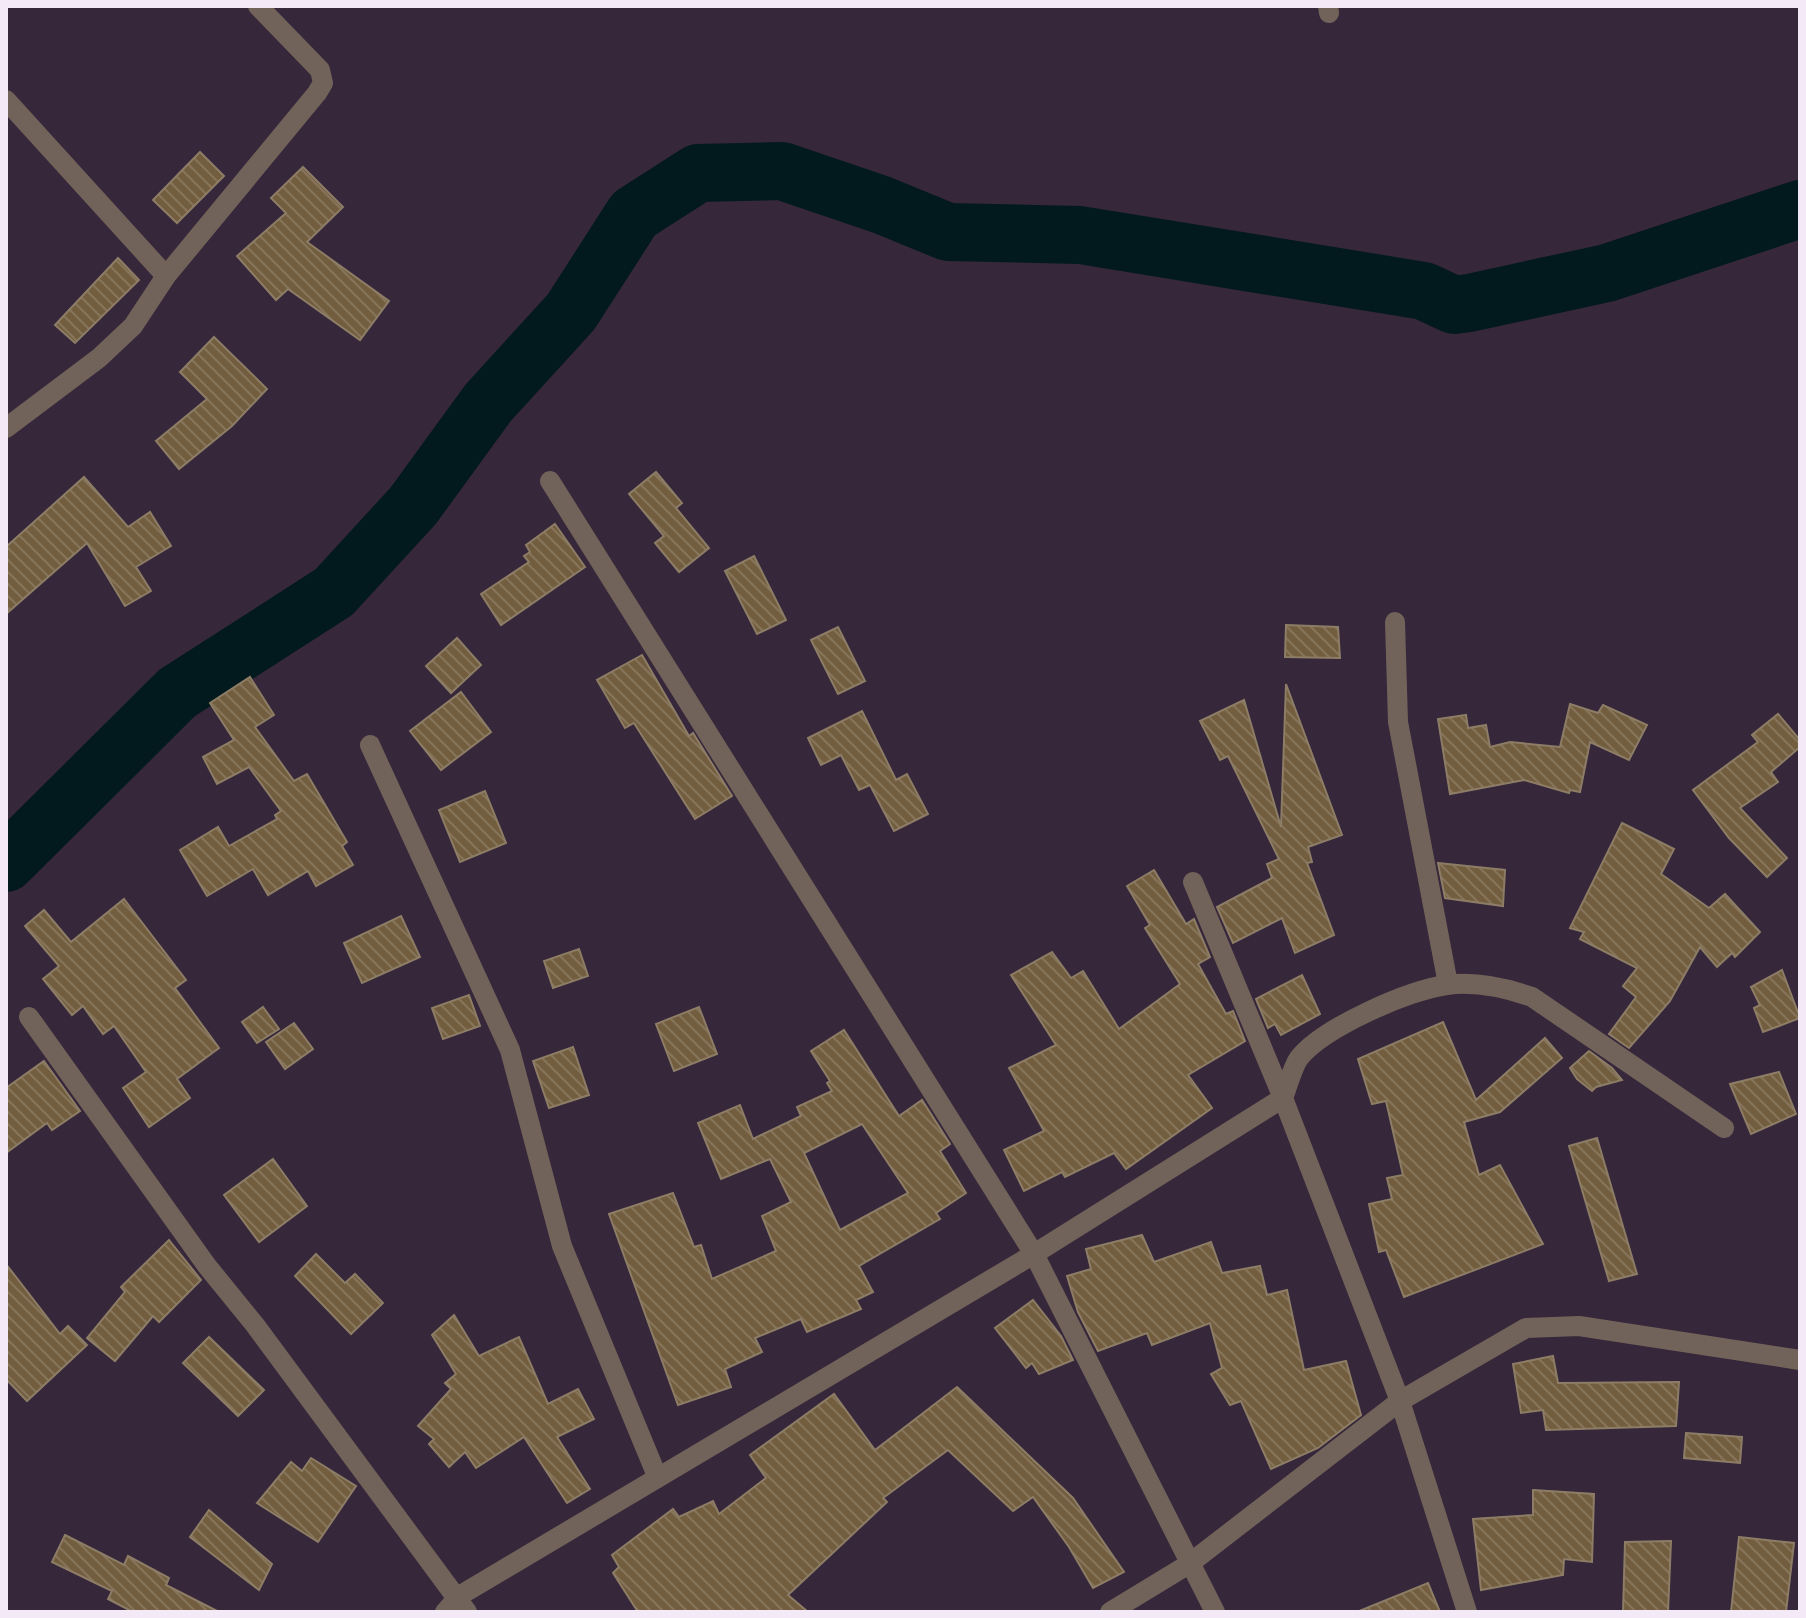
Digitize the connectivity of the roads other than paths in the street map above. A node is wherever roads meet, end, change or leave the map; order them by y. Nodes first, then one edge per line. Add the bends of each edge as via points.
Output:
1 (258, 6) edge
2 (6, 100) edge
3 (166, 276) junction
4 (6, 428) edge
5 (550, 481) dead end
6 (1395, 622) dead end
7 (370, 745) dead end
8 (1193, 882) dead end
9 (1448, 984) junction
10 (29, 1017) dead end
11 (1283, 1098) junction
12 (1724, 1128) dead end
13 (1034, 1254) junction
14 (1800, 1360) edge
15 (1400, 1401) junction
16 (657, 1476) junction
17 (1189, 1564) junction
18 (457, 1607) edge
19 (1110, 1612) edge
20 (1215, 1612) edge
21 (1467, 1612) edge

1 - 3 street via 320,70 323,83
2 - 3 street
3 - 4 street via 133,326
5 - 13 street
6 - 9 street via 1398,722
7 - 16 street via 510,1050 562,1246
8 - 11 street
9 - 11 street via 1405,996 1330,1033 1299,1058
9 - 12 street via 1504,988 1532,997
10 - 18 street
11 - 13 street
11 - 15 street
13 - 16 street
13 - 17 street
14 - 15 street via 1579,1326 1526,1328
15 - 17 street
15 - 21 street
16 - 18 street
17 - 19 street
17 - 20 street

